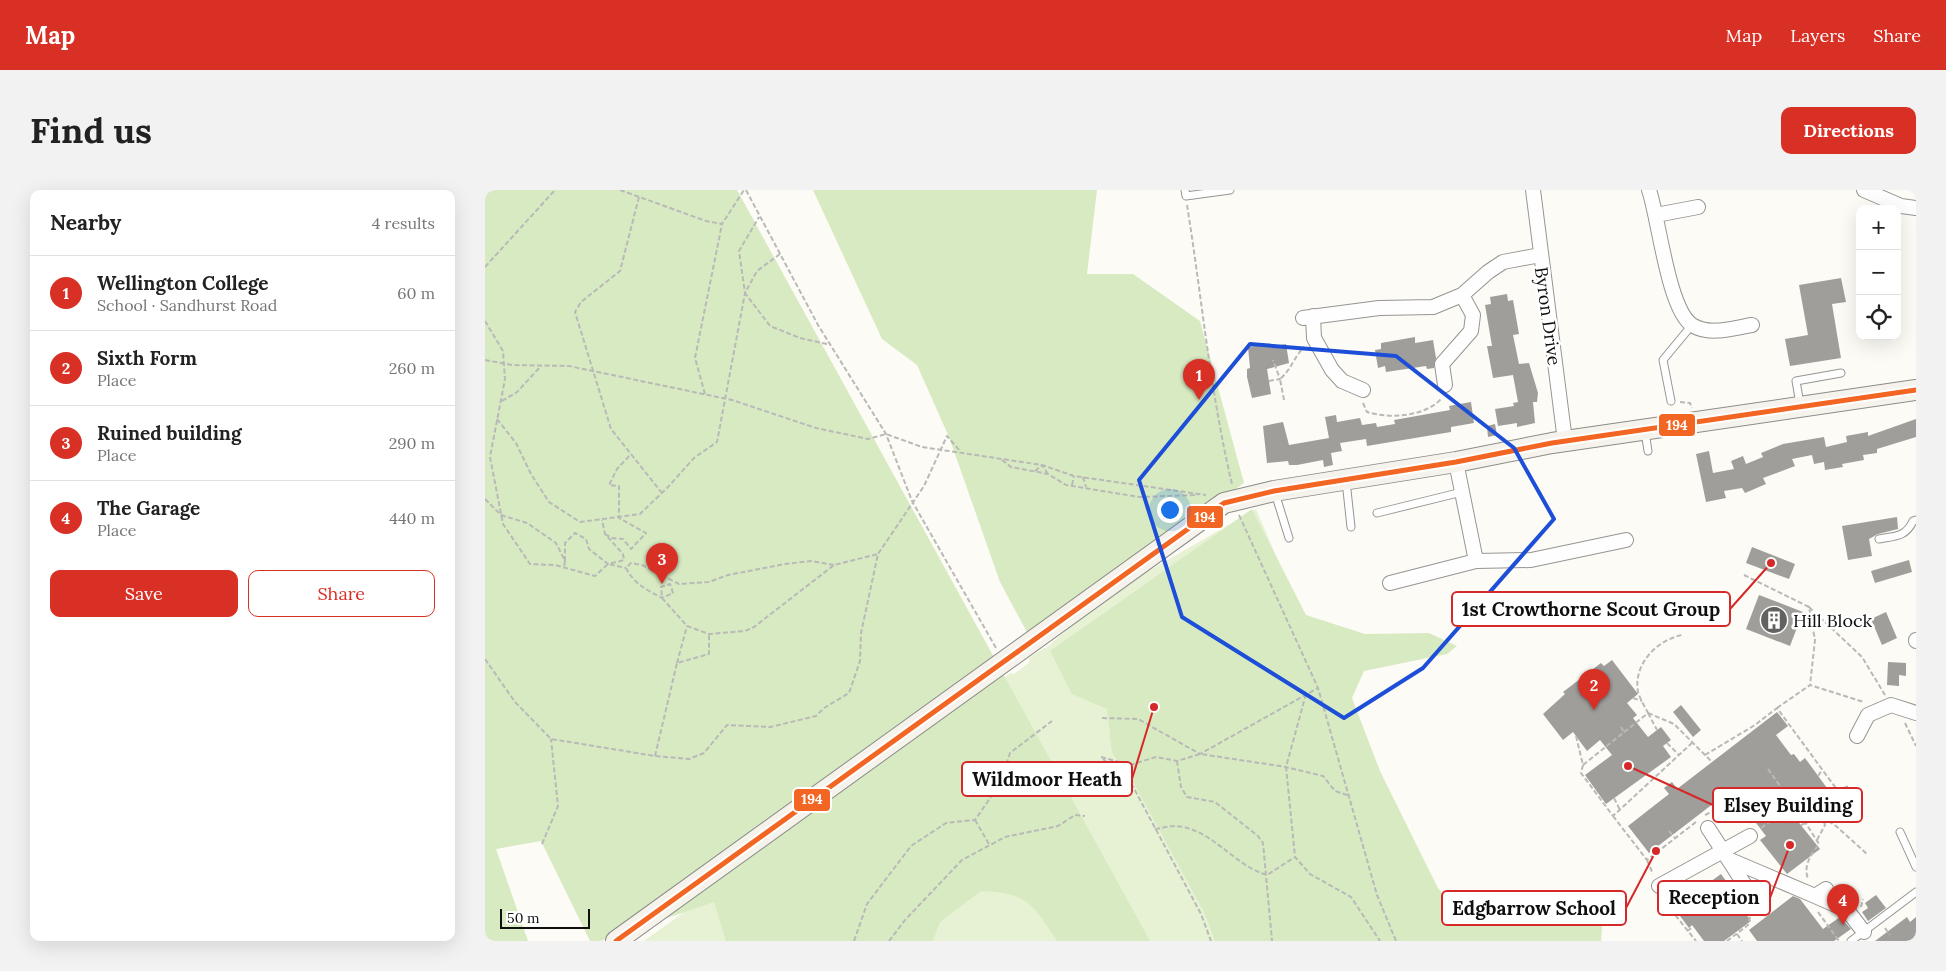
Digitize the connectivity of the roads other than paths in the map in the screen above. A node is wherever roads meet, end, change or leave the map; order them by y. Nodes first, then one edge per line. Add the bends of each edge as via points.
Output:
1 (1230, 190) edge
2 (1533, 190) edge
3 (1649, 190) edge
4 (1865, 190) edge
5 (1185, 193) edge
6 (1698, 207) dead end
7 (1916, 208) edge
8 (1657, 215) junction
9 (1540, 255) junction
10 (1462, 295) junction
11 (1692, 325) junction
12 (1752, 326) dead end
13 (1841, 373) dead end
14 (1445, 384) road end
15 (1360, 388) road end
16 (1916, 390) edge
17 (1671, 401) road end
18 (1801, 407) junction
19 (1644, 429) junction
20 (1565, 442) junction
21 (1648, 451) dead end
22 (1456, 462) junction
23 (1346, 478) junction
24 (1274, 491) junction
25 (1462, 492) junction
26 (1377, 513) dead end
27 (1916, 520) edge
28 (1351, 527) dead end
29 (1289, 538) dead end
30 (1879, 539) dead end
31 (1626, 540) dead end
32 (1476, 562) junction
33 (1390, 583) dead end
34 (1916, 713) edge
35 (1857, 736) dead end
36 (1702, 825) road end
37 (1753, 830) road end
38 (1900, 832) dead end
39 (1725, 855) junction
40 (1916, 867) edge
41 (1659, 886) road end
42 (1916, 892) edge
43 (1752, 896) road end
44 (1864, 932) junction
45 (616, 941) edge
46 (1851, 941) edge

1 - 5 lane
2 - 9 street, Byron Drive
3 - 8 street
4 - 7 street via 1901,206
6 - 8 street
8 - 11 street via 1660,242 1674,294 1684,317
9 - 10 street via 1503,262
9 - 20 street, Byron Drive
10 - 14 street via 1473,315 1471,331 1442,364
10 - 15 street via 1433,307 1379,308 1308,317 1315,340 1332,370 1342,381
11 - 12 street via 1713,331
11 - 17 lane via 1663,360
13 - 18 lane via 1796,381
16 - 18 street
18 - 19 street
19 - 20 street
19 - 21 lane
20 - 22 street
22 - 23 street
22 - 25 street
23 - 24 street
23 - 28 lane
24 - 29 lane
24 - 45 street via 1235,504 1224,503 1203,517 1011,659
25 - 26 lane
25 - 32 street
27 - 30 lane via 1903,535
31 - 32 street via 1531,560
32 - 33 street
34 - 35 street via 1895,706 1873,713 1868,715
36 - 39 street
37 - 39 street
38 - 40 lane
39 - 41 street
39 - 43 street
39 - 44 street via 1820,892 1847,910
42 - 44 lane
44 - 46 lane

